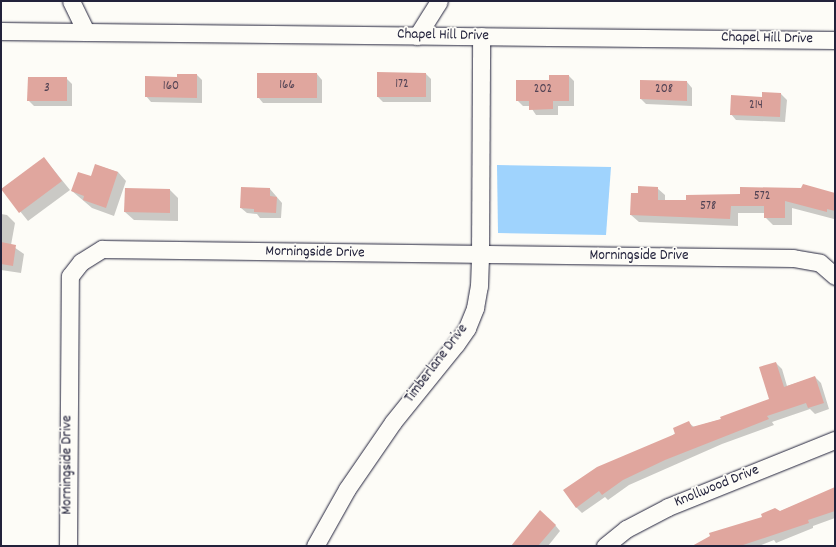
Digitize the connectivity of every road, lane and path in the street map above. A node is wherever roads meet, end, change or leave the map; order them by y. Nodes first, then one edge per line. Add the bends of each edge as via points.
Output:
1 (71, 1) edge
2 (439, 1) edge
3 (1, 31) edge
4 (86, 32) junction
5 (417, 36) junction
6 (481, 36) junction
7 (835, 40) edge
8 (480, 255) junction
9 (835, 276) edge
10 (835, 440) edge
11 (68, 546) edge
12 (314, 546) edge
13 (606, 546) edge

1 - 4 street
2 - 5 street
3 - 4 street, Chapel Hill Drive
4 - 5 street, Chapel Hill Drive
5 - 6 street, Chapel Hill Drive
6 - 7 street, Chapel Hill Drive
6 - 8 street, Timberlane Drive
8 - 9 street, Morningside Drive via 793,258 820,263
8 - 11 street, Morningside Drive via 102,249 81,262 70,276
8 - 12 street, Timberlane Drive via 479,286 467,328 389,428 347,489
10 - 13 street, Knollwood Drive via 668,507 626,529

